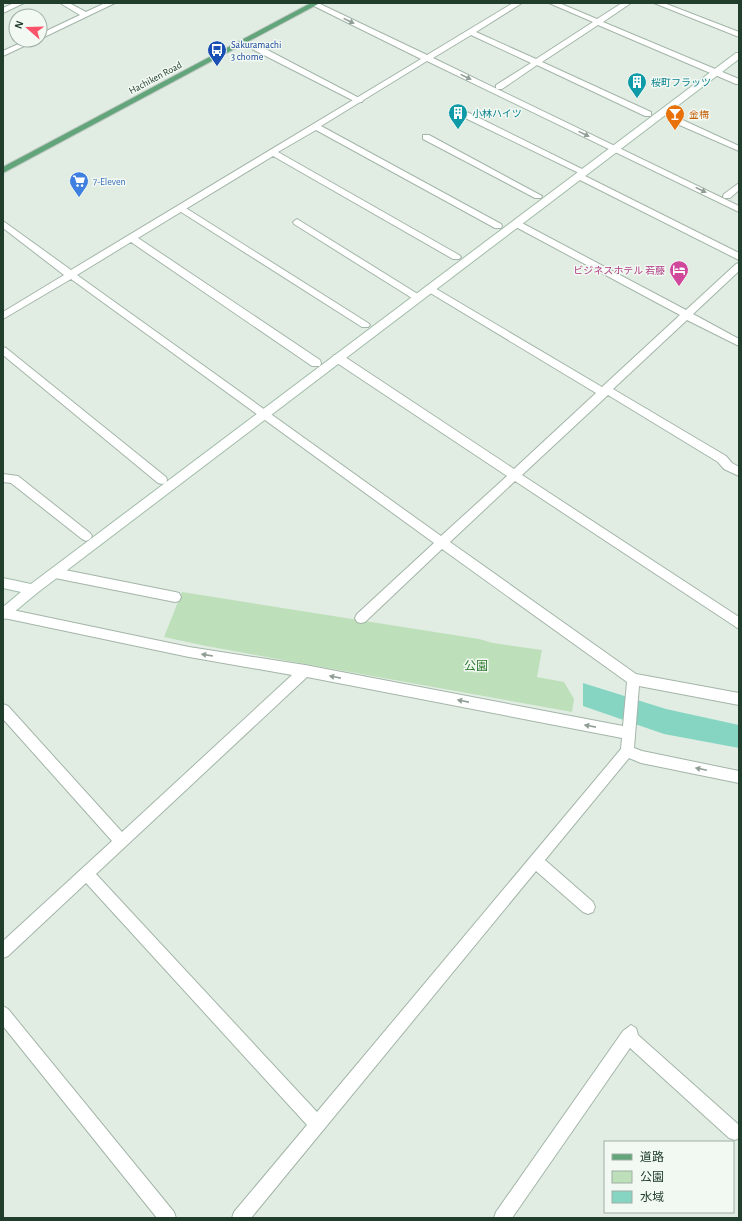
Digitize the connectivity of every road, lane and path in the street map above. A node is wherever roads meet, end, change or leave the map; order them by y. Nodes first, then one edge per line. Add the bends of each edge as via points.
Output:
1 (20, 3) edge
2 (64, 3) edge
3 (111, 3) edge
4 (314, 3) edge
5 (518, 3) edge
6 (553, 3) edge
7 (627, 3) edge
8 (658, 3) edge
9 (3, 11) edge
10 (86, 15) junction
11 (597, 22) junction
12 (472, 32) junction
13 (48, 33) edge
14 (739, 35) edge
15 (16, 48) edge
16 (255, 48) dead end
17 (3, 54) edge
18 (739, 55) edge
19 (428, 59) junction
20 (536, 63) junction
21 (716, 72) junction
22 (739, 82) edge
23 (499, 87) dead end
24 (359, 100) junction
25 (464, 114) dead end
26 (648, 114) dead end
27 (670, 118) dead end
28 (315, 126) junction
29 (426, 137) dead end
30 (615, 149) junction
31 (739, 149) edge
32 (272, 152) junction
33 (3, 170) edge
34 (581, 174) junction
35 (739, 186) edge
36 (538, 196) dead end
37 (727, 196) dead end
38 (181, 208) junction
39 (739, 208) edge
40 (297, 222) dead end
41 (3, 224) edge
42 (517, 224) junction
43 (498, 226) dead end
44 (131, 238) junction
45 (456, 257) dead end
46 (739, 257) edge
47 (739, 266) edge
48 (71, 275) junction
49 (430, 289) junction
50 (418, 298) junction
51 (687, 315) junction
52 (3, 316) edge
53 (365, 325) dead end
54 (739, 343) edge
55 (3, 350) edge
56 (338, 358) junction
57 (316, 363) dead end
58 (605, 391) junction
59 (265, 414) junction
60 (739, 472) edge
61 (513, 475) junction
62 (3, 478) edge
63 (162, 480) dead end
64 (86, 536) dead end
65 (442, 543) junction
66 (55, 573) junction
67 (3, 583) edge
68 (33, 589) junction
69 (175, 597) dead end
70 (6, 609) edge
71 (361, 618) dead end
72 (739, 624) edge
73 (305, 671) junction
74 (633, 678) junction
75 (739, 699) edge
76 (3, 710) edge
77 (629, 733) junction
78 (627, 750) junction
79 (739, 777) edge
80 (122, 842) junction
81 (535, 862) junction
82 (87, 874) junction
83 (588, 907) dead end
84 (3, 951) edge
85 (3, 1014) edge
86 (317, 1124) junction
87 (735, 1132) dead end
88 (168, 1218) edge
89 (240, 1218) edge
90 (502, 1218) edge

1 - 9 street
2 - 10 street
3 - 10 street
4 -> 19 street
4 - 33 main road, Hachiken Road
5 - 12 street
6 - 11 street
7 - 11 street
8 - 14 street
10 - 13 street
11 - 20 street
11 - 21 street
12 - 19 street
12 - 20 street
15 - 17 street
16 - 24 street
18 - 21 street
19 - 24 street
19 -> 30 street
20 - 23 street
20 - 26 street
21 - 22 street
21 - 30 street
24 - 28 street
25 - 34 street
27 - 31 street
28 - 32 street
28 - 43 street
29 - 36 street
30 - 34 street
30 -> 39 street
32 - 38 street
32 - 45 street
34 - 42 street
34 - 46 street
35 - 37 street
38 - 44 street
38 - 53 street
40 - 50 street
41 - 48 street
42 - 49 street
42 - 51 street
44 - 48 street
44 - 57 street
47 - 51 street
48 - 52 street
48 - 59 street
49 - 50 street
49 - 58 street
50 - 56 street
51 - 54 street
51 - 58 street
55 - 63 street
56 - 59 street
56 - 61 street
58 - 60 street via 722,459
58 - 61 street
59 - 65 street
59 - 66 street
61 - 65 street
61 - 72 street
62 - 64 street via 14,479
65 - 71 street
65 - 74 street
66 - 68 street
66 - 69 street
67 - 68 street
68 - 70 street
73 -> 70 street via 189,652
77 -> 73 street
73 - 80 street
74 - 75 street
74 - 77 street
76 - 80 street
77 - 78 street
79 -> 78 street via 641,757
78 - 81 street
80 - 82 street
81 - 83 street
81 - 86 street
82 - 84 street
82 - 86 street
85 - 88 street
86 - 89 street
87 - 90 street via 630,1034

